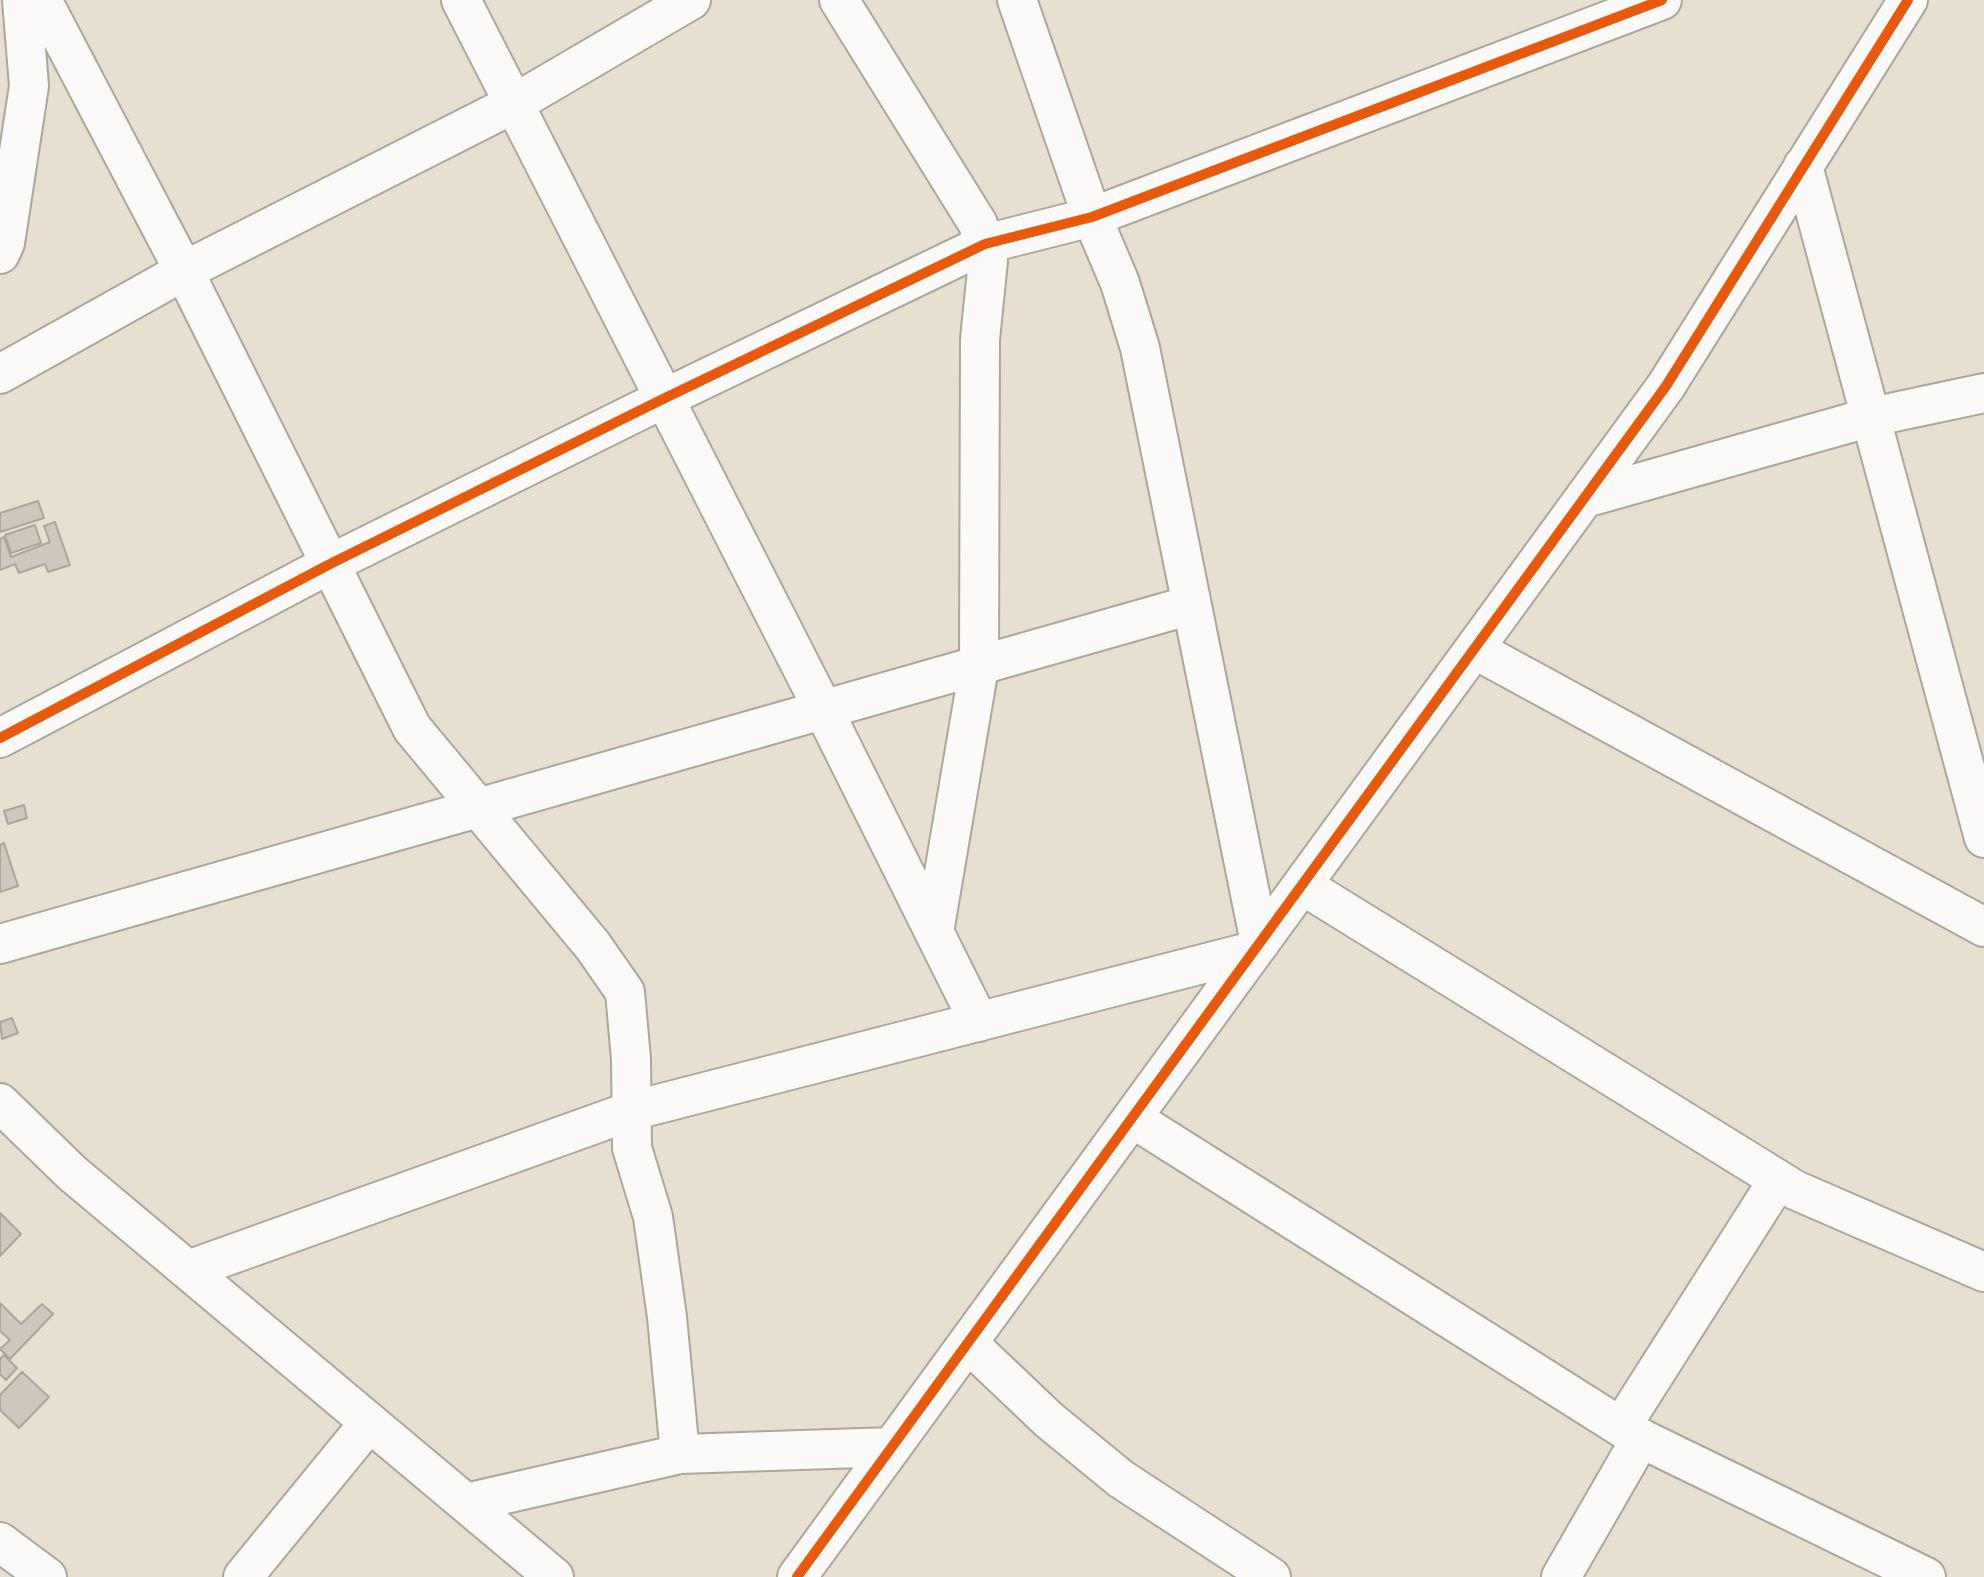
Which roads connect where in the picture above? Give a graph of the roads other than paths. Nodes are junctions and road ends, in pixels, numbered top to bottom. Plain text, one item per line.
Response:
1 (22, 0) edge
2 (42, 0) edge
3 (461, 0) edge
4 (691, 0) edge
5 (839, 0) edge
6 (1017, 0) edge
7 (1662, 0) edge
8 (1908, 0) edge
9 (1614, 9) edge
10 (515, 103) junction
11 (1803, 166) junction
12 (1093, 217) junction
13 (985, 244) junction
14 (0, 254) edge
15 (184, 271) junction
16 (0, 374) edge
17 (1984, 393) edge
18 (663, 399) junction
19 (1871, 417) junction
20 (1585, 498) junction
21 (330, 564) junction
22 (1191, 605) junction
23 (1474, 649) junction
24 (979, 667) junction
25 (824, 711) junction
26 (0, 738) edge
27 (1971, 744) edge
28 (480, 808) junction
29 (1984, 838) edge
30 (1302, 885) junction
31 (1984, 927) edge
32 (934, 932) junction
33 (0, 944) edge
34 (1256, 947) junction
35 (979, 1022) junction
36 (0, 1103) edge
37 (631, 1111) junction
38 (1132, 1118) junction
39 (1778, 1180) junction
40 (188, 1270) junction
41 (1984, 1272) edge
42 (968, 1343) junction
43 (369, 1423) junction
44 (1631, 1433) junction
45 (892, 1447) junction
46 (680, 1454) junction
47 (466, 1503) junction
48 (0, 1542) edge
49 (1922, 1576) edge
50 (47, 1577) edge
51 (243, 1577) edge
52 (554, 1577) edge
53 (797, 1577) edge
54 (1271, 1577) edge
55 (1561, 1577) edge

1 - 14 street
2 - 15 street
3 - 10 street
4 - 10 street
5 - 13 street
6 - 12 street
7 - 9 street
8 - 11 street
9 - 12 street
10 - 15 street
10 - 18 street
11 - 19 street
11 - 20 street
12 - 13 street
12 - 22 street
13 - 18 street
13 - 24 street
15 - 16 street
15 - 21 street
17 - 19 street
18 - 21 street
18 - 25 street
19 - 20 street
19 - 27 street
20 - 23 street
21 - 26 street
21 - 28 street
22 - 24 street
22 - 34 street
23 - 30 street
23 - 31 street
24 - 25 street
24 - 32 street
25 - 28 street
25 - 32 street
27 - 29 street
28 - 33 street
28 - 37 street
30 - 34 street
30 - 39 street
32 - 35 street
34 - 35 street
34 - 38 street
35 - 37 street
36 - 40 street
37 - 40 street
37 - 46 street
38 - 42 street
38 - 44 street
39 - 41 street
39 - 44 street
40 - 43 street
42 - 45 street
42 - 54 street
43 - 47 street
43 - 51 street
44 - 49 street
44 - 55 street
45 - 46 street
45 - 53 street
46 - 47 street
47 - 52 street
48 - 50 street

